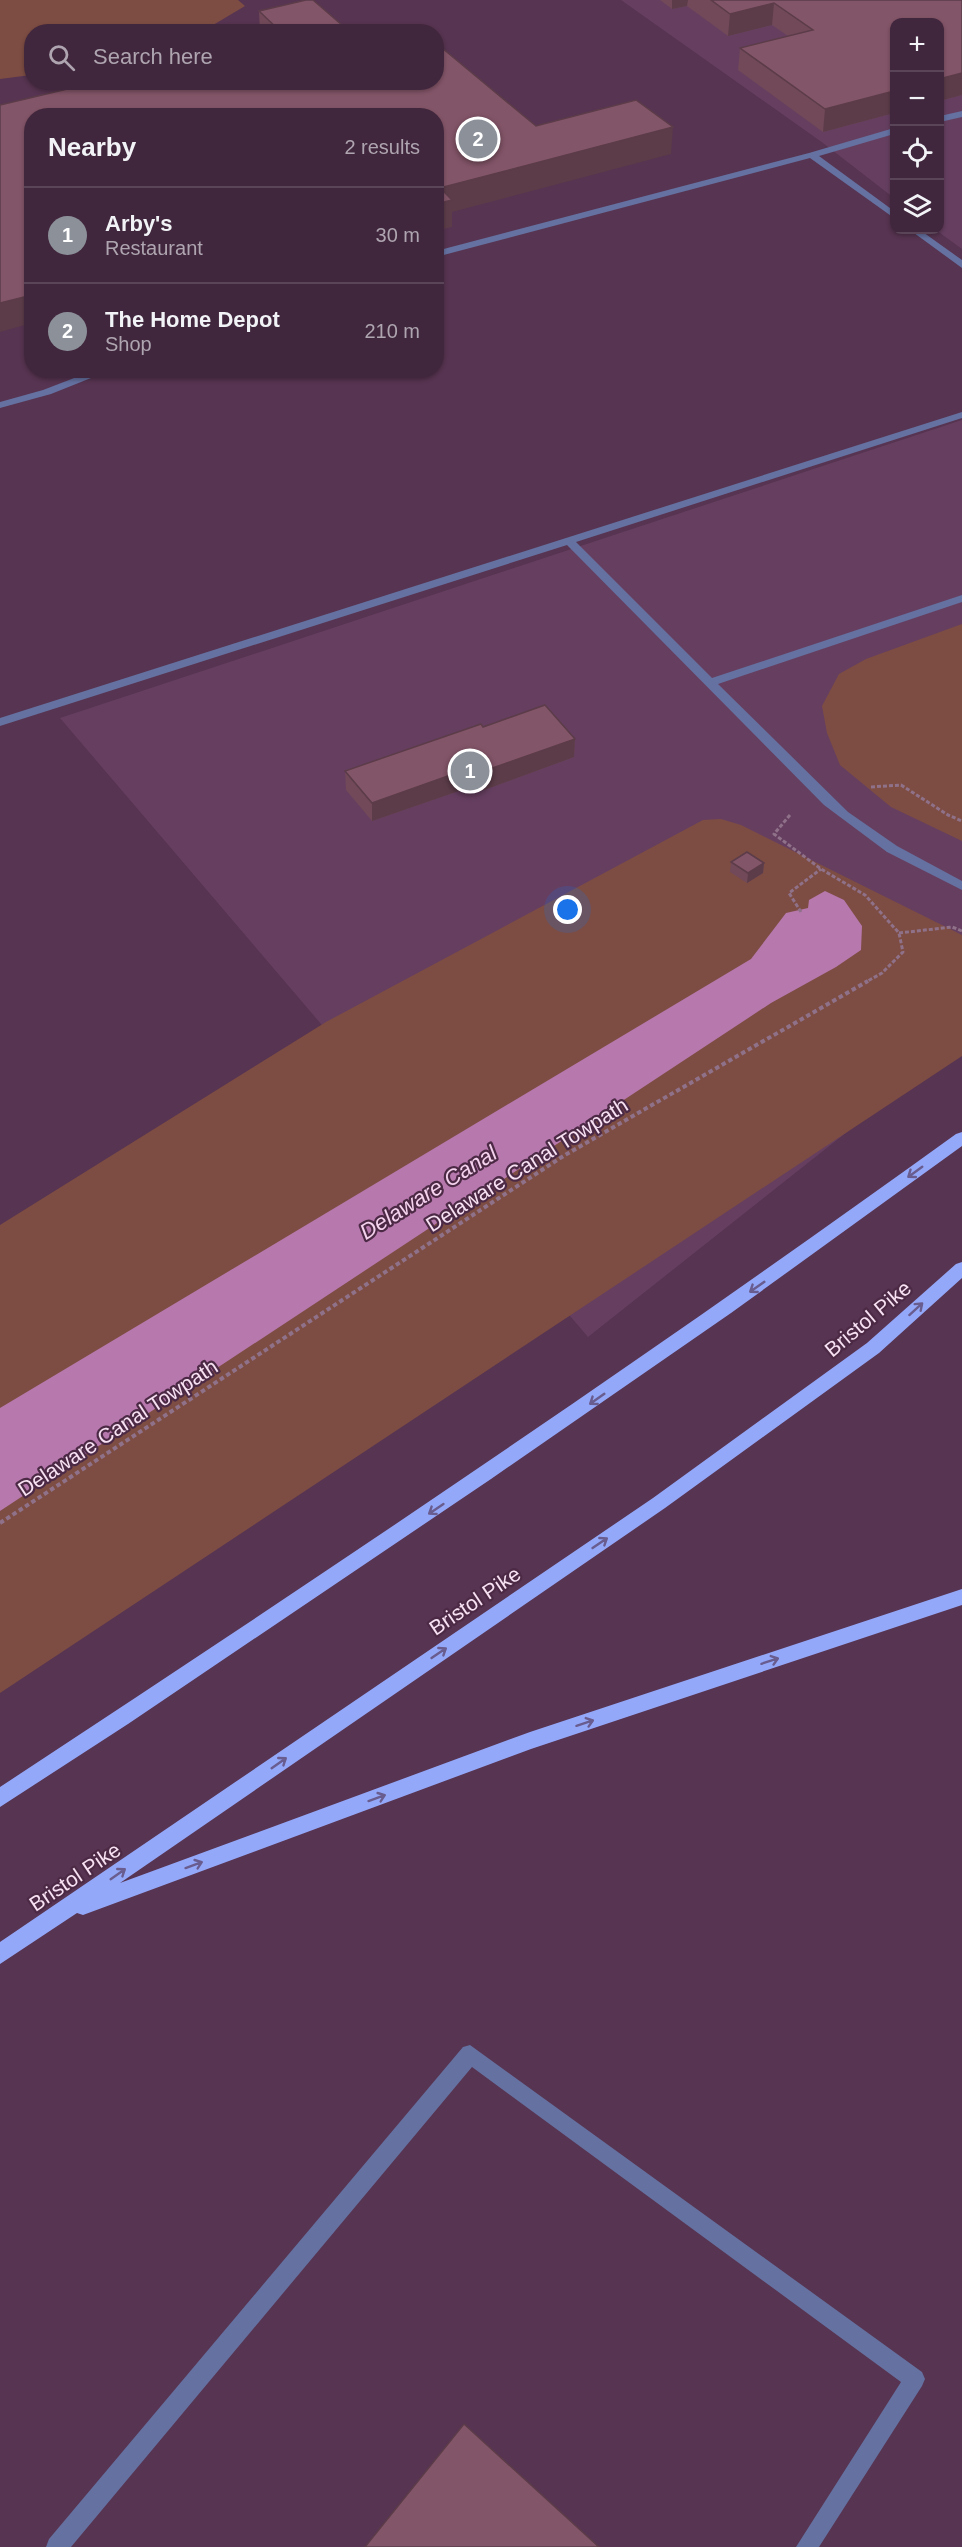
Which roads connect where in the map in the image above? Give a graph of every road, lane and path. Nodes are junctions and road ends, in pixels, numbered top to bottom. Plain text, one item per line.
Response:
1 (962, 114) edge
2 (944, 118) edge
3 (890, 132) edge
4 (812, 154) junction
5 (890, 212) edge
6 (919, 234) edge
7 (444, 252) edge
8 (962, 265) edge
9 (84, 378) edge
10 (0, 405) edge
11 (962, 415) edge
12 (569, 541) junction
13 (962, 598) edge
14 (709, 683) junction
15 (0, 722) edge
16 (873, 787) dead end
17 (789, 815) dead end
18 (962, 821) edge
19 (821, 869) junction
20 (962, 886) edge
21 (801, 912) dead end
22 (962, 931) edge
23 (899, 933) junction
24 (962, 1138) edge
25 (962, 1268) edge
26 (0, 1523) edge
27 (962, 1597) edge
28 (0, 1798) edge
29 (60, 1915) junction
30 (0, 1954) edge
31 (57, 2547) edge
32 (807, 2547) edge

1 - 2 lane
3 - 4 lane
4 - 5 lane
4 - 7 lane
6 - 8 lane
9 - 10 lane
11 - 12 lane
12 - 14 lane
12 - 15 lane
13 - 14 lane
14 - 20 lane
16 - 18 path
17 - 19 path
19 - 21 path
19 - 23 path
22 - 23 path
23 - 26 path, Delaware Canal Towpath
24 -> 28 highway
29 -> 25 highway, Bristol Pike
29 -> 27 highway
29 - 30 highway, Bristol Pike
31 - 32 lane

